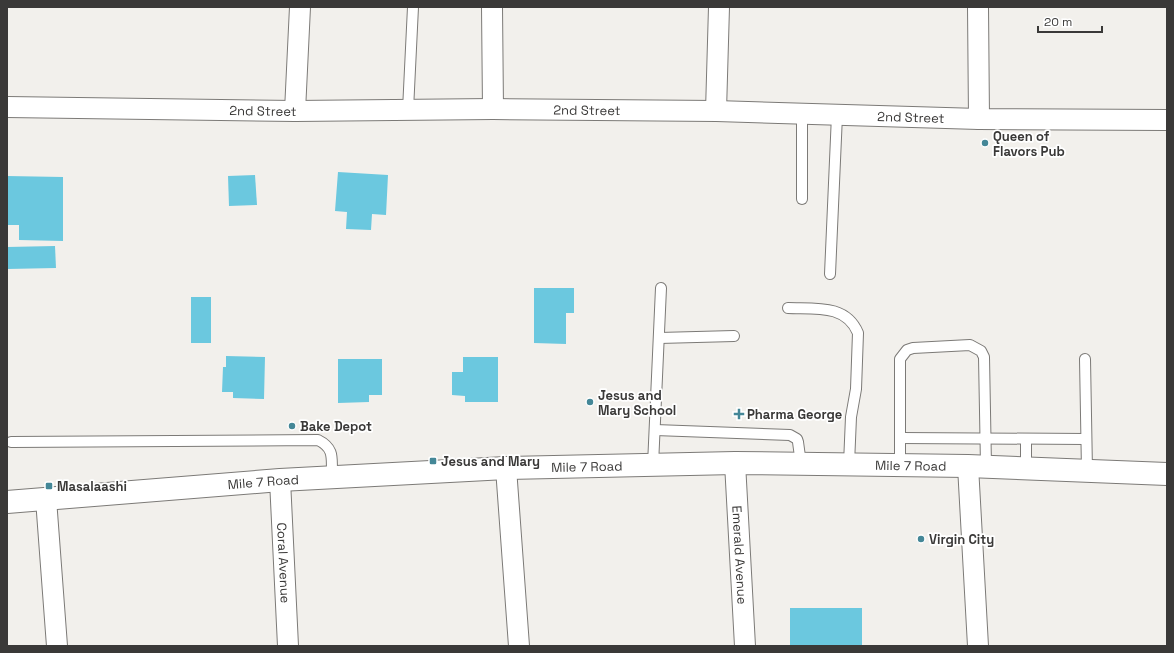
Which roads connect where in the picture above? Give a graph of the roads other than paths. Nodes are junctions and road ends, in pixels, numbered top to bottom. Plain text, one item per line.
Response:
1 (300, 7) edge
2 (412, 7) edge
3 (492, 7) edge
4 (719, 7) edge
5 (978, 7) edge
6 (7, 107) edge
7 (493, 109) junction
8 (408, 110) junction
9 (295, 111) junction
10 (716, 111) junction
11 (802, 114) junction
12 (837, 115) junction
13 (979, 119) junction
14 (1167, 120) edge
15 (802, 199) dead end
16 (830, 274) dead end
17 (661, 288) dead end
18 (788, 308) dead end
19 (734, 336) dead end
20 (659, 338) junction
21 (1085, 359) dead end
22 (655, 430) junction
23 (900, 438) junction
24 (986, 439) junction
25 (1026, 439) junction
26 (1086, 439) junction
27 (11, 442) dead end
28 (735, 463) junction
29 (653, 464) junction
30 (801, 464) junction
31 (849, 464) junction
32 (900, 465) junction
33 (977, 466) junction
34 (506, 468) junction
35 (1026, 468) junction
36 (1087, 471) junction
37 (1167, 474) edge
38 (332, 477) junction
39 (280, 480) junction
40 (46, 499) junction
41 (7, 502) edge
42 (57, 646) edge
43 (288, 646) edge
44 (519, 646) edge
45 (745, 646) edge
46 (978, 646) edge

1 - 9 street
2 - 8 lane
3 - 7 street
4 - 10 street
5 - 13 street
6 - 9 street, 2nd Street
7 - 8 street, 2nd Street
7 - 10 street, 2nd Street
8 - 9 street, 2nd Street
10 - 11 street, 2nd Street
11 - 12 street, 2nd Street
11 - 15 lane
12 - 13 street, 2nd Street
12 - 16 lane
13 - 14 street, 2nd Street
17 - 20 lane
18 - 31 lane
19 - 20 lane
20 - 22 lane
21 - 26 lane
22 - 29 lane
22 - 30 lane
23 - 24 lane
23 - 24 lane
23 - 32 lane
24 - 25 lane
24 - 33 lane
25 - 26 lane
25 - 35 lane
26 - 36 lane
27 - 38 lane
28 - 29 street, Mile 7 Road
28 - 30 street, Mile 7 Road
28 - 45 street, Emerald Avenue
29 - 34 street, Mile 7 Road
30 - 31 street, Mile 7 Road
31 - 32 street, Mile 7 Road
32 - 33 street, Mile 7 Road
33 - 35 street, Mile 7 Road
33 - 46 street
34 - 38 street, Mile 7 Road
34 - 44 street
35 - 36 street, Mile 7 Road
36 - 37 street, Mile 7 Road
38 - 39 street, Mile 7 Road
39 - 40 street, Mile 7 Road
39 - 43 street, Coral Avenue
40 - 41 street, Mile 7 Road
40 - 42 street

